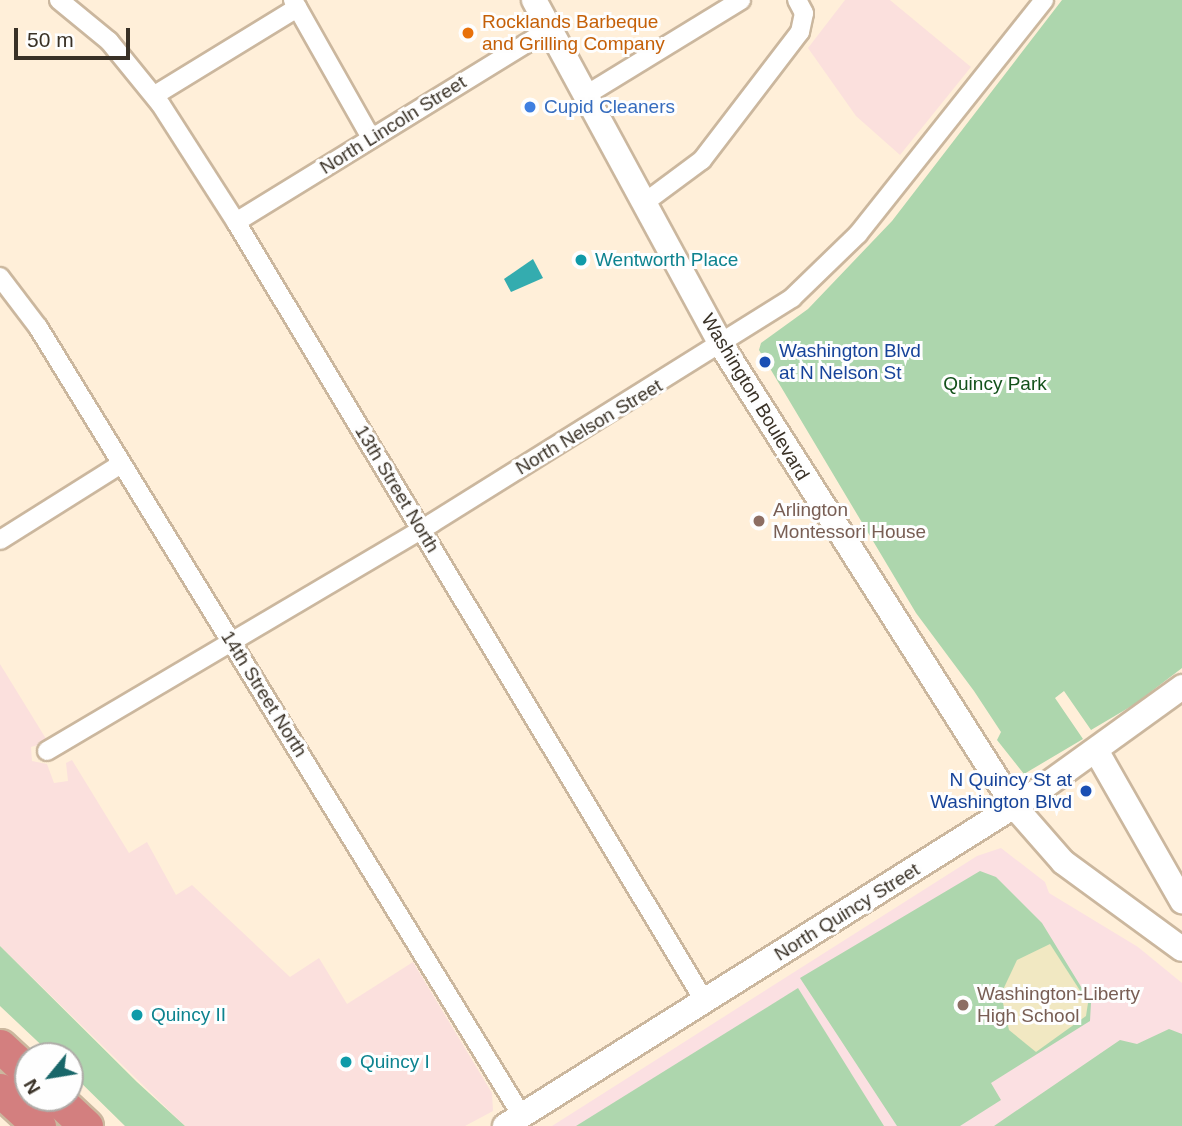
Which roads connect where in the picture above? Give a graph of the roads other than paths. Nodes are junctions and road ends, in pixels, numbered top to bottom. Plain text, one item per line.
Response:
1 (59, 0) edge
2 (534, 0) edge
3 (741, 0) edge
4 (797, 0) edge
5 (1044, 0) edge
6 (295, 4) edge
7 (550, 29) junction
8 (155, 95) junction
9 (586, 95) junction
10 (371, 138) junction
11 (644, 203) junction
12 (236, 222) junction
13 (0, 277) edge
14 (722, 346) junction
15 (121, 464) junction
16 (421, 529) junction
17 (0, 540) edge
18 (233, 643) junction
19 (1182, 687) edge
20 (47, 751) dead end
21 (1097, 752) junction
22 (1014, 806) junction
23 (1182, 901) edge
24 (1182, 949) edge
25 (705, 1002) junction
26 (0, 1046) edge
27 (14, 1059) edge
28 (0, 1090) edge
29 (71, 1112) edge
30 (511, 1123) edge
31 (39, 1126) edge
32 (86, 1126) edge

1 - 8 street, 13th Street North
2 - 7 main road, Washington Boulevard
3 - 9 street
4 - 11 street
5 - 14 street, North Nelson Street
6 - 8 street
6 - 10 street
7 - 9 main road, Washington Boulevard
7 - 10 street, North Lincoln Street
8 - 12 street, 13th Street North
9 - 11 main road, Washington Boulevard
10 - 12 street, North Lincoln Street
11 - 14 main road, Washington Boulevard
12 - 16 street, 13th Street North
13 - 15 street, 14th Street North
14 - 16 street, North Nelson Street
14 - 22 main road, Washington Boulevard
15 - 17 street
15 - 18 street, 14th Street North
16 - 18 street, North Nelson Street
16 - 25 street, 13th Street North
18 - 20 street, North Nelson Street
18 - 30 street, 14th Street North
19 - 21 main road, North Quincy Street
21 - 22 main road, North Quincy Street
21 - 23 main road
22 - 24 main road, Washington Boulevard
22 - 25 main road, North Quincy Street
25 - 30 main road, North Quincy Street
26 - 27 highway
28 - 31 highway
29 - 32 highway

